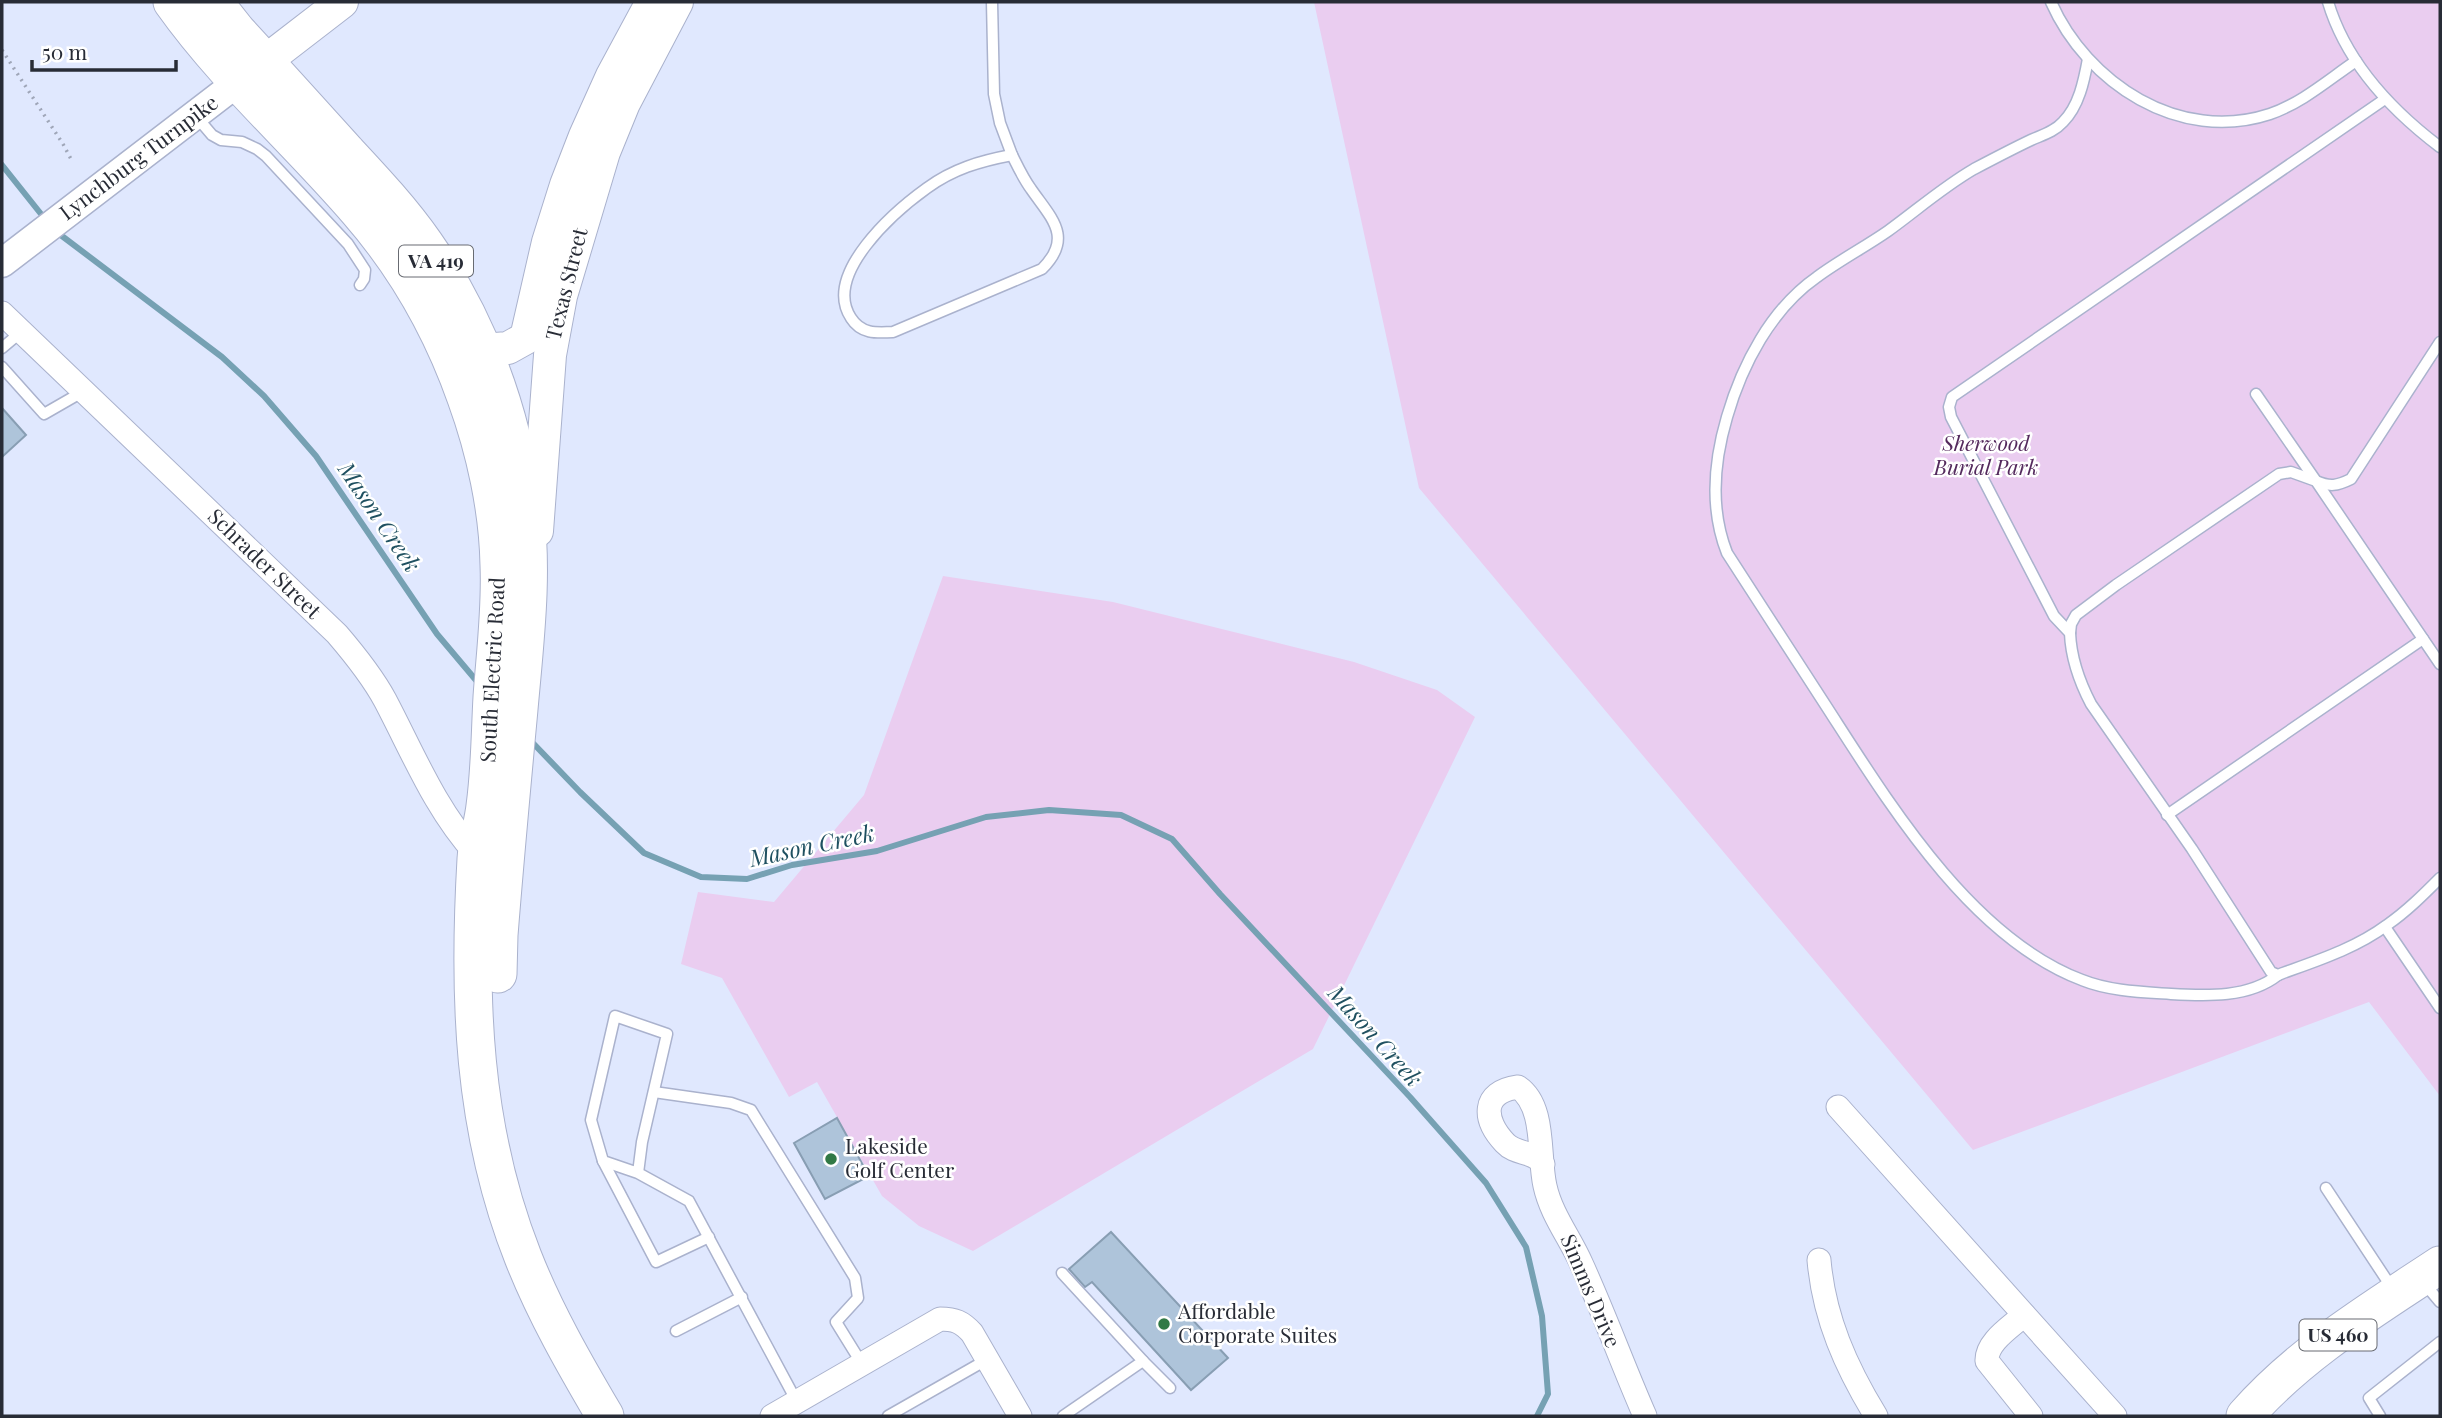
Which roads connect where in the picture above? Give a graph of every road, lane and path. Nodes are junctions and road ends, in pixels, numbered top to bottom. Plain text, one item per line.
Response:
1 (172, 2) edge
2 (214, 2) edge
3 (342, 2) edge
4 (652, 2) edge
5 (677, 2) edge
6 (992, 2) edge
7 (2051, 2) edge
8 (2328, 2) edge
9 (2, 50) edge
10 (2088, 59) junction
11 (2356, 61) junction
12 (251, 72) junction
13 (2385, 99) junction
14 (195, 115) junction
15 (2440, 147) edge
16 (1012, 155) junction
17 (71, 159) dead end
18 (2, 263) edge
19 (360, 285) dead end
20 (2, 313) edge
21 (21, 332) junction
22 (2440, 342) edge
23 (2, 348) edge
24 (483, 351) junction
25 (2, 367) edge
26 (84, 391) junction
27 (2256, 394) dead end
28 (2316, 481) junction
29 (528, 584) junction
30 (2070, 633) junction
31 (2423, 639) junction
32 (510, 647) junction
33 (2440, 664) edge
34 (2167, 815) junction
35 (497, 818) junction
36 (476, 854) junction
37 (2440, 878) edge
38 (2385, 927) junction
39 (2278, 975) junction
40 (2440, 1008) edge
41 (654, 1091) junction
42 (1838, 1107) dead end
43 (603, 1161) junction
44 (1543, 1164) dead end
45 (638, 1173) junction
46 (2326, 1188) dead end
47 (709, 1237) junction
48 (1819, 1260) dead end
49 (1062, 1273) dead end
50 (2424, 1285) edge
51 (742, 1297) junction
52 (2024, 1315) junction
53 (676, 1331) dead end
54 (2440, 1342) edge
55 (988, 1359) junction
56 (1143, 1362) junction
57 (862, 1364) junction
58 (1170, 1388) dead end
59 (797, 1402) junction
60 (605, 1416) edge
61 (633, 1416) edge
62 (772, 1416) edge
63 (888, 1416) edge
64 (1020, 1416) edge
65 (1063, 1416) edge
66 (1645, 1416) edge
67 (1876, 1416) edge
68 (2031, 1416) edge
69 (2115, 1416) edge
70 (2245, 1416) edge
71 (2380, 1416) edge

1 - 12 main road, South Electric Road / VA 419
2 - 12 main road, South Electric Road / VA 419
3 - 12 main road, Lynchburg Turnpike
4 - 24 main road, Texas Street
5 - 29 main road, Texas Street
6 - 16 lane
7 - 10 lane
8 - 11 lane
9 - 17 path
10 - 11 lane
10 - 39 lane
11 - 13 lane
12 - 14 street, Lynchburg Turnpike
12 - 24 main road, South Electric Road / VA 419
12 - 32 main road, South Electric Road
13 - 15 lane
13 - 30 lane
14 - 18 street, Lynchburg Turnpike
14 - 19 lane
16 - 16 lane
20 - 21 street, Schrader Street
21 - 23 lane
21 - 26 street, Schrader Street
22 - 28 lane
24 - 29 main road, South Electric Road / VA 419
25 - 26 lane
26 - 36 street, Schrader Street
27 - 28 lane
28 - 30 lane
28 - 31 lane
29 - 32 main road, South Electric Road
30 - 34 lane
31 - 33 lane
31 - 34 lane
32 - 35 main road, South Electric Road
34 - 39 lane
35 - 36 main road, South Electric Road
35 - 61 main road, South Electric Road
36 - 60 main road, South Electric Road
37 - 38 lane
38 - 39 lane
38 - 40 lane
41 - 43 lane
41 - 45 lane
41 - 57 lane
42 - 52 street
43 - 45 lane
43 - 47 lane
44 - 66 street, Simms Drive
45 - 47 lane
46 - 50 lane
47 - 51 lane
48 - 67 street
49 - 56 lane
50 - 70 main road, US 460
51 - 53 lane
51 - 59 lane
52 - 68 street
52 - 69 street
54 - 71 lane
55 - 57 street
55 - 63 lane
55 - 64 street
56 - 58 lane
56 - 65 lane
57 - 59 street
59 - 62 street

